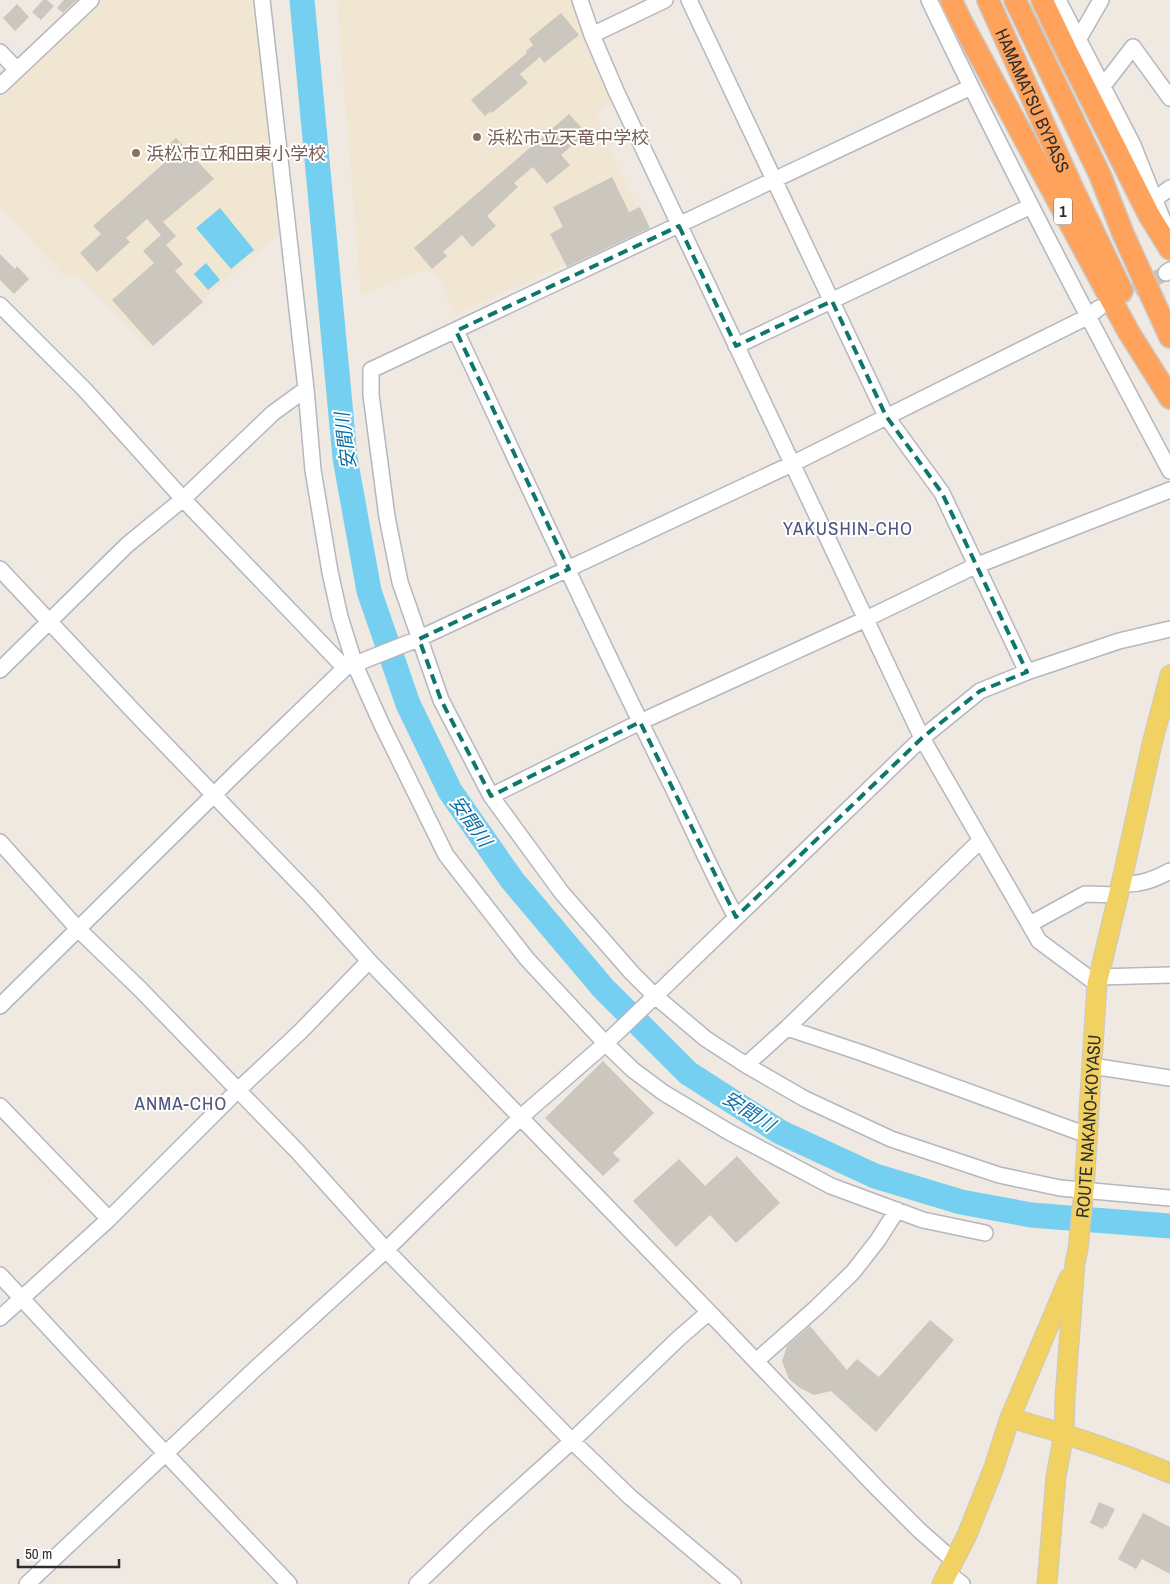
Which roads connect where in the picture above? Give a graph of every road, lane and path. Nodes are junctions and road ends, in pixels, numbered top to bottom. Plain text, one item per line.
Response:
1 (91, 0) edge
2 (262, 0) edge
3 (580, 0) edge
4 (665, 0) edge
5 (689, 0) edge
6 (929, 0) edge
7 (938, 0) edge
8 (951, 0) edge
9 (988, 0) edge
10 (1015, 0) edge
11 (1042, 0) edge
12 (1058, 0) edge
13 (1101, 0) edge
14 (592, 36) junction
15 (1078, 40) junction
16 (952, 47) junction
17 (0, 52) edge
18 (17, 70) junction
19 (0, 86) edge
20 (1102, 86) junction
21 (971, 87) junction
22 (1170, 98) edge
23 (1100, 175) junction
24 (775, 181) junction
25 (1170, 188) edge
26 (1156, 199) junction
27 (1032, 206) junction
28 (679, 226) junction
29 (1170, 239) edge
30 (1170, 248) edge
31 (832, 301) junction
32 (0, 305) edge
33 (1170, 310) edge
34 (1093, 313) junction
35 (456, 331) junction
36 (1170, 337) edge
37 (736, 346) junction
38 (306, 389) junction
39 (1170, 390) edge
40 (1170, 398) edge
41 (886, 416) junction
42 (792, 464) junction
43 (1170, 471) edge
44 (1170, 490) edge
45 (183, 499) junction
46 (975, 566) junction
47 (0, 569) edge
48 (569, 569) junction
49 (866, 619) junction
50 (48, 621) junction
51 (1170, 629) edge
52 (419, 639) junction
53 (352, 666) junction
54 (0, 670) edge
55 (1027, 672) junction
56 (1170, 675) edge
57 (640, 722) junction
58 (922, 738) junction
59 (214, 794) junction
60 (491, 796) junction
61 (981, 840) junction
62 (0, 842) edge
63 (1170, 871) edge
64 (1120, 889) junction
65 (736, 917) junction
66 (1030, 924) junction
67 (78, 929) junction
68 (369, 961) junction
69 (1170, 975) edge
70 (1098, 980) junction
71 (655, 996) junction
72 (0, 1006) edge
73 (787, 1028) junction
74 (605, 1043) junction
75 (746, 1065) junction
76 (1092, 1066) junction
77 (1170, 1078) edge
78 (238, 1090) junction
79 (0, 1106) edge
80 (522, 1116) junction
81 (1087, 1135) junction
82 (1083, 1193) junction
83 (1170, 1198) edge
84 (896, 1210) junction
85 (109, 1219) junction
86 (985, 1233) dead end
87 (386, 1250) junction
88 (1076, 1256) junction
89 (0, 1275) edge
90 (21, 1298) junction
91 (709, 1312) junction
92 (0, 1318) edge
93 (756, 1361) junction
94 (1010, 1418) junction
95 (1064, 1433) junction
96 (572, 1441) junction
97 (166, 1454) junction
98 (1170, 1473) edge
99 (951, 1576) edge
100 (27, 1584) edge
101 (289, 1584) edge
102 (417, 1584) edge
103 (734, 1584) edge
104 (1047, 1584) edge

1 - 18 street
2 - 38 street
3 - 14 street
4 - 14 street
5 - 24 street
6 - 16 street
7 - 16 street
8 - 40 highway, 1
9 - 39 highway, HAMAMATSU BYPASS / 1
10 - 23 highway, HAMAMATSU BYPASS
11 - 30 highway
12 - 15 street
13 - 15 street
14 - 28 street
15 - 20 street
16 - 21 street
17 - 18 street
18 - 19 street
20 - 22 street
20 - 26 street
21 - 24 street
21 - 27 street
23 - 33 highway
23 - 36 highway, HAMAMATSU BYPASS
24 - 28 street
24 - 31 street
25 - 26 street
26 - 29 street
27 - 31 street
27 - 34 street
28 - 35 street
28 - 37 street
31 - 37 street
31 - 41 street
32 - 45 street
34 - 41 street
34 - 43 street
35 - 48 street
35 - 52 street
37 - 42 street
38 - 45 street
38 - 53 street
41 - 42 street
41 - 46 street
42 - 48 street
42 - 49 street
44 - 46 street
45 - 50 street
45 - 53 street
46 - 49 street
46 - 55 street
47 - 50 street
48 - 52 street
48 - 57 street
49 - 57 street
49 - 58 street
50 - 54 street
50 - 59 street
51 - 55 street
52 - 53 street
52 - 60 street
53 - 59 street
53 - 74 street
55 - 58 street
56 - 64 main road, ROUTE NAKANO-KOYASU
57 - 60 street
57 - 65 street
58 - 61 street
58 - 65 street
59 - 67 street
59 - 68 street
60 - 71 street
61 - 66 street
61 - 73 street
62 - 67 street
63 - 64 street
64 - 66 street
64 - 70 main road, ROUTE NAKANO-KOYASU
65 - 71 street
66 - 70 street
67 - 72 street
67 - 78 street
68 - 78 street
68 - 80 street
69 - 70 street
70 - 76 main road, ROUTE NAKANO-KOYASU
71 - 74 street
71 - 75 street
73 - 75 street
73 - 81 street
74 - 80 street
74 - 84 street
75 - 82 street
76 - 77 street
76 - 81 main road, ROUTE NAKANO-KOYASU
78 - 85 street
78 - 87 street
79 - 85 street
80 - 87 street
80 - 91 street
81 - 82 main road, ROUTE NAKANO-KOYASU
82 - 83 street
82 - 88 main road, ROUTE NAKANO-KOYASU
84 - 86 street
84 - 93 street
85 - 90 street
87 - 96 street
87 - 97 street
88 - 94 main road
88 - 95 main road, ROUTE NAKANO-KOYASU
89 - 90 street
90 - 92 street
90 - 97 street
91 - 93 street
91 - 96 street
93 - 99 street
94 - 95 main road
94 - 99 main road
95 - 98 main road
95 - 104 main road, ROUTE NAKANO-KOYASU
96 - 102 street
96 - 103 street
97 - 100 street
97 - 101 street

